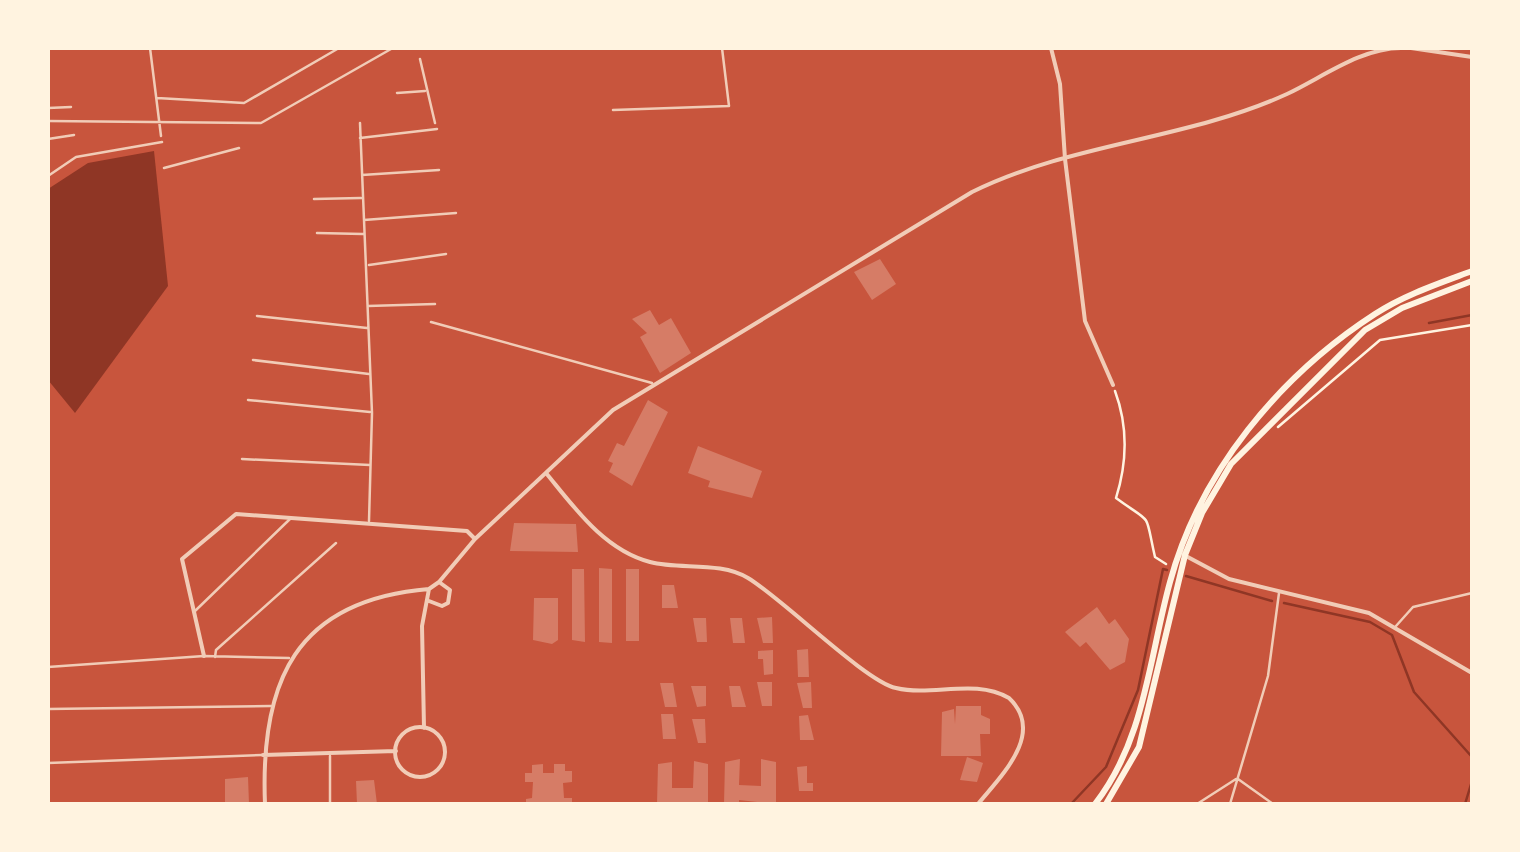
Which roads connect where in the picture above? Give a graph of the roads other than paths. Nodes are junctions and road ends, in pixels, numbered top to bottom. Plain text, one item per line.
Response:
1 (150, 48) edge
2 (339, 48) edge
3 (722, 48) edge
4 (1050, 48) edge
5 (1400, 48) edge
6 (1411, 48) edge
7 (391, 49) edge
8 (1472, 57) edge
9 (420, 59) dead end
10 (428, 91) junction
11 (396, 93) dead end
12 (157, 98) junction
13 (72, 106) dead end
14 (48, 108) edge
15 (613, 110) dead end
16 (48, 121) edge
17 (160, 122) junction
18 (435, 122) dead end
19 (360, 123) dead end
20 (437, 129) dead end
21 (74, 134) dead end
22 (360, 138) junction
23 (48, 139) edge
24 (239, 148) dead end
25 (1064, 159) junction
26 (164, 168) dead end
27 (439, 170) dead end
28 (362, 175) junction
29 (48, 176) edge
30 (363, 198) junction
31 (314, 199) dead end
32 (456, 213) dead end
33 (364, 220) junction
34 (316, 233) dead end
35 (364, 234) junction
36 (446, 254) dead end
37 (366, 265) junction
38 (1472, 271) edge
39 (1472, 281) edge
40 (435, 304) dead end
41 (368, 306) junction
42 (257, 316) dead end
43 (431, 322) dead end
44 (369, 328) junction
45 (252, 360) dead end
46 (371, 374) junction
47 (652, 384) junction
48 (1113, 385) road end
49 (248, 400) dead end
50 (372, 412) junction
51 (242, 459) dead end
52 (370, 465) junction
53 (546, 472) junction
54 (291, 518) junction
55 (369, 522) junction
56 (475, 538) junction
57 (336, 543) dead end
58 (1182, 554) junction
59 (439, 582) junction
60 (428, 589) junction
61 (1472, 592) edge
62 (1279, 593) junction
63 (430, 601) junction
64 (194, 612) junction
65 (1395, 627) junction
66 (204, 656) junction
67 (215, 657) junction
68 (289, 658) junction
69 (48, 667) edge
70 (1472, 673) edge
71 (271, 706) junction
72 (48, 709) edge
73 (424, 728) junction
74 (396, 751) junction
75 (330, 752) junction
76 (263, 755) junction
77 (48, 763) edge
78 (1237, 778) junction
79 (1106, 790) junction
80 (1112, 797) junction
81 (1472, 798) edge
82 (181, 804) edge
83 (196, 804) edge
84 (266, 804) edge
85 (330, 804) edge
86 (978, 804) edge
87 (1095, 804) edge
88 (1106, 804) edge
89 (1119, 804) edge
90 (1197, 804) edge
91 (1230, 804) edge
92 (1272, 804) edge
93 (1472, 804) edge

1 - 12 lane
2 - 12 lane
3 - 15 lane
4 - 25 street
5 - 25 street
6 - 8 street
7 - 17 lane
9 - 10 lane
10 - 11 lane
10 - 18 lane
12 - 17 lane
13 - 14 lane
16 - 17 lane
17 - 29 lane
19 - 22 lane
20 - 22 lane
21 - 23 lane
22 - 28 lane
24 - 26 lane
25 - 47 street
25 - 48 street
27 - 28 lane
28 - 30 lane
30 - 31 lane
30 - 33 lane
32 - 33 lane
33 - 35 lane
34 - 35 lane
35 - 37 lane
36 - 37 lane
37 - 41 lane
38 - 58 main road
39 - 58 main road
40 - 41 lane
41 - 44 lane
42 - 44 lane
43 - 47 lane
44 - 46 lane
45 - 46 lane
46 - 50 lane
47 - 53 street
49 - 50 lane
50 - 52 lane
51 - 52 lane
52 - 55 lane
53 - 56 street
53 - 86 street
54 - 55 street
54 - 64 lane
54 - 64 street
55 - 56 street
56 - 59 street
57 - 67 lane
58 - 62 street
58 - 79 main road
58 - 80 main road
59 - 60 street
59 - 63 street
60 - 63 street
60 - 68 street
61 - 65 lane
62 - 65 street
62 - 78 lane
63 - 73 street
64 - 66 street
65 - 70 street
66 - 67 lane
66 - 69 lane
67 - 68 lane
68 - 71 street
71 - 72 lane
71 - 76 street
73 - 74 street
73 - 74 street
74 - 75 street
75 - 76 street
75 - 85 lane
76 - 77 lane
76 - 84 street
78 - 90 lane
78 - 91 lane
78 - 92 lane
79 - 80 lane
79 - 87 main road
80 - 88 main road
80 - 89 lane
81 - 93 lane
82 - 83 lane

